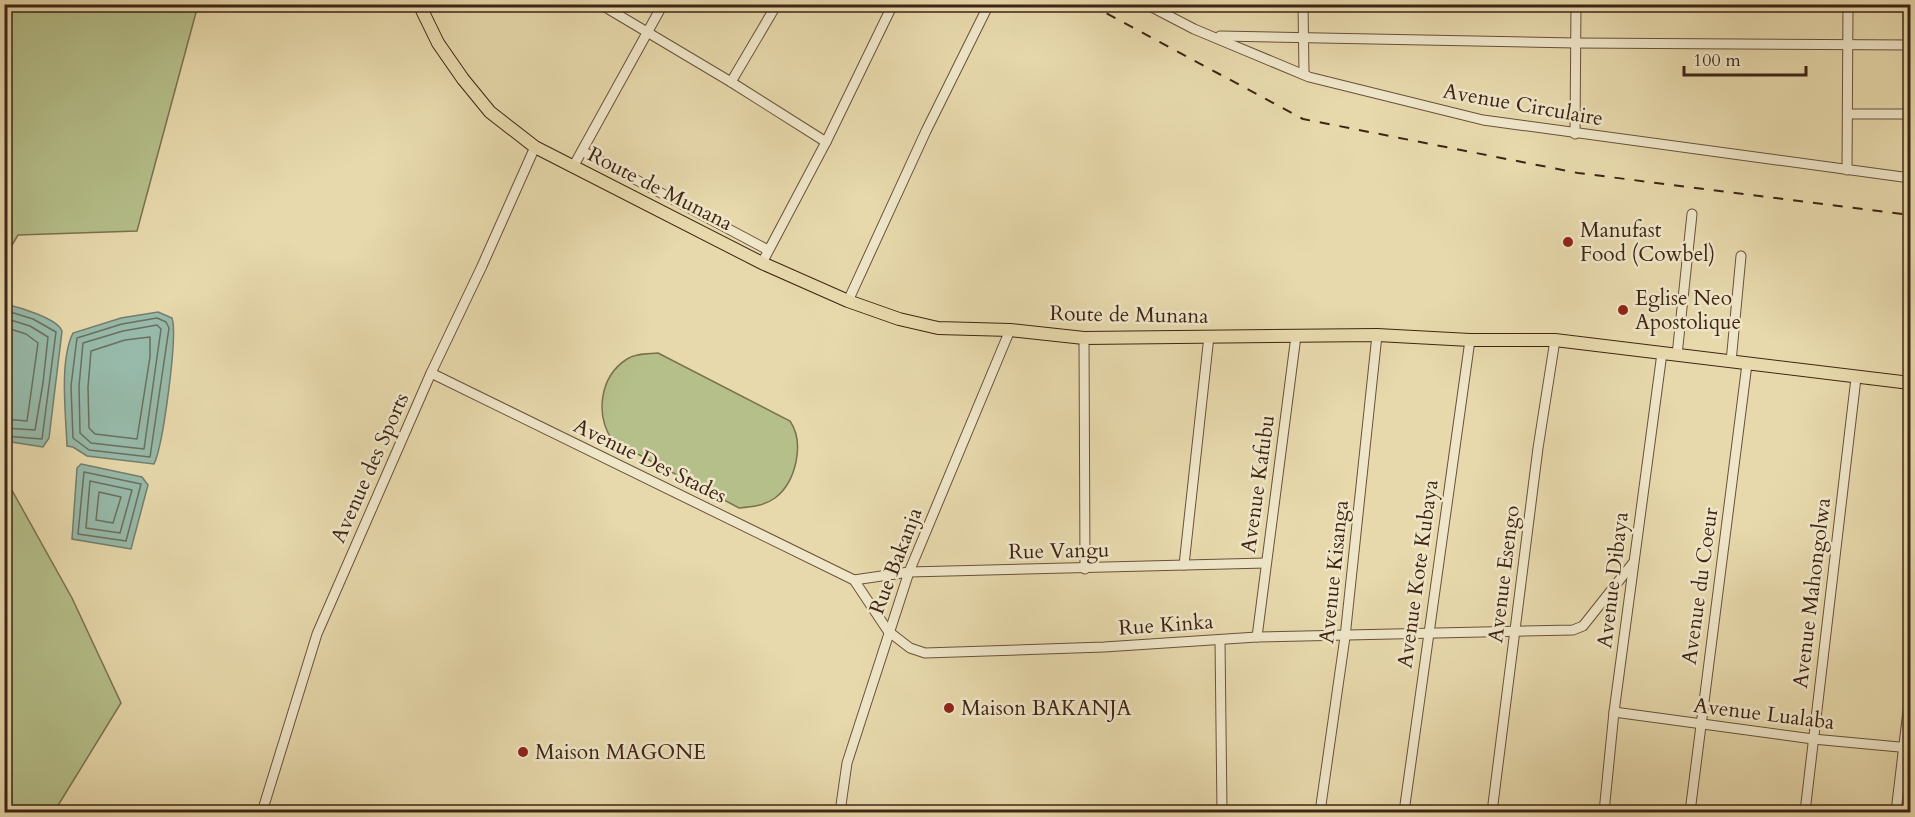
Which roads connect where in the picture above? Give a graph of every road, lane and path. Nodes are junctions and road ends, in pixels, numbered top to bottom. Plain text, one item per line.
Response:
1 (419, 4) edge
2 (600, 4) edge
3 (663, 4) edge
4 (777, 4) edge
5 (893, 4) edge
6 (989, 4) edge
7 (1146, 4) edge
8 (1303, 4) edge
9 (1576, 4) edge
10 (1848, 4) edge
11 (646, 34) junction
12 (1215, 36) junction
13 (1303, 38) junction
14 (1575, 43) junction
15 (1848, 44) junction
16 (1911, 45) edge
17 (1304, 73) junction
18 (731, 82) junction
19 (1848, 114) junction
20 (1911, 114) edge
21 (1575, 134) junction
22 (826, 142) junction
23 (535, 147) junction
24 (582, 151) junction
25 (573, 167) junction
26 (1847, 170) junction
27 (1911, 178) edge
28 (1692, 214) dead end
29 (768, 250) junction
30 (1741, 256) dead end
31 (762, 263) junction
32 (848, 301) junction
33 (1010, 330) junction
34 (1377, 335) junction
35 (1209, 336) junction
36 (1296, 336) junction
37 (1084, 338) junction
38 (1470, 340) junction
39 (1556, 340) junction
40 (1662, 353) junction
41 (1677, 355) junction
42 (1731, 362) junction
43 (1747, 364) junction
44 (431, 373) junction
45 (1856, 378) junction
46 (1911, 383) edge
47 (1266, 563) junction
48 (1633, 563) junction
49 (1184, 565) junction
50 (1085, 569) junction
51 (909, 572) junction
52 (854, 580) junction
53 (1514, 630) junction
54 (888, 631) junction
55 (1427, 635) junction
56 (1257, 637) junction
57 (1345, 637) junction
58 (1220, 639) junction
59 (1911, 694) edge
60 (1614, 712) junction
61 (1700, 724) junction
62 (1813, 739) junction
63 (1907, 748) edge
64 (262, 813) edge
65 (840, 813) edge
66 (1222, 813) edge
67 (1320, 813) edge
68 (1404, 813) edge
69 (1492, 813) edge
70 (1604, 813) edge
71 (1690, 813) edge
72 (1805, 813) edge
73 (1896, 813) edge

1 - 23 main road, Route de Munana
2 - 11 street
3 - 11 street
4 - 18 street
5 - 22 street
6 - 32 street
7 - 12 street, Avenue Circulaire
8 - 13 street
9 - 14 street
10 - 15 street
11 - 18 street
11 - 24 street
12 - 13 street
12 - 17 street, Avenue Circulaire
13 - 14 street
13 - 17 street
14 - 15 street
14 - 21 street
15 - 16 street
15 - 19 street
17 - 21 street, Avenue Circulaire
18 - 22 street
19 - 20 street
19 - 26 street
21 - 26 street, Avenue Circulaire
22 - 29 street
23 - 25 main road, Route de Munana
23 - 44 street, Avenue des Sports
24 - 25 street
24 - 29 street
25 - 31 main road, Route de Munana
26 - 27 street, Avenue Circulaire
28 - 41 street
29 - 31 street
30 - 42 street
31 - 32 main road, Route de Munana
32 - 33 main road, Route de Munana
33 - 37 main road, Route de Munana
33 - 51 street, Rue Bakanja
34 - 36 main road, Route de Munana
34 - 38 main road, Route de Munana
34 - 57 street, Avenue Kisanga
35 - 36 main road, Route de Munana
35 - 37 main road, Route de Munana
35 - 49 street
36 - 47 street, Avenue Kafubu
37 - 50 street
38 - 39 main road, Route de Munana
38 - 55 street, Avenue Kote Kubaya
39 - 40 main road, Route de Munana
39 - 53 street, Avenue Esengo
40 - 41 main road, Route de Munana
40 - 48 street, Avenue Dibaya
41 - 42 main road, Route de Munana
42 - 43 main road, Route de Munana
43 - 45 main road, Route de Munana
43 - 61 street, Avenue du Coeur
44 - 52 street, Avenue Des Stades
44 - 64 street, Avenue des Sports
45 - 46 main road, Route de Munana
45 - 62 street, Avenue Mahongolwa
47 - 49 street, Rue Vangu
47 - 56 street, Avenue Kafubu
48 - 53 street, Rue Kinka
48 - 60 street, Avenue Dibaya
49 - 50 street, Rue Vangu
50 - 51 street, Rue Vangu
51 - 52 street, Rue Vangu
51 - 54 street, Rue Bakanja
52 - 54 street, Rue Kinka
53 - 55 street, Rue Kinka
53 - 69 street, Avenue Esengo
54 - 58 street, Rue Kinka
54 - 65 street, Rue Bakanja
55 - 57 street, Rue Kinka
55 - 68 street, Avenue Kote Kubaya
56 - 57 street, Rue Kinka
56 - 58 street, Rue Kinka
57 - 67 street, Avenue Kisanga
58 - 66 street
59 - 63 street
60 - 61 street, Avenue Lualaba
60 - 70 street, Avenue Dibaya
61 - 62 street, Avenue Lualaba
61 - 71 street, Avenue du Coeur
62 - 63 street, Avenue Lualaba
62 - 72 street, Avenue Mahongolwa
63 - 73 street

